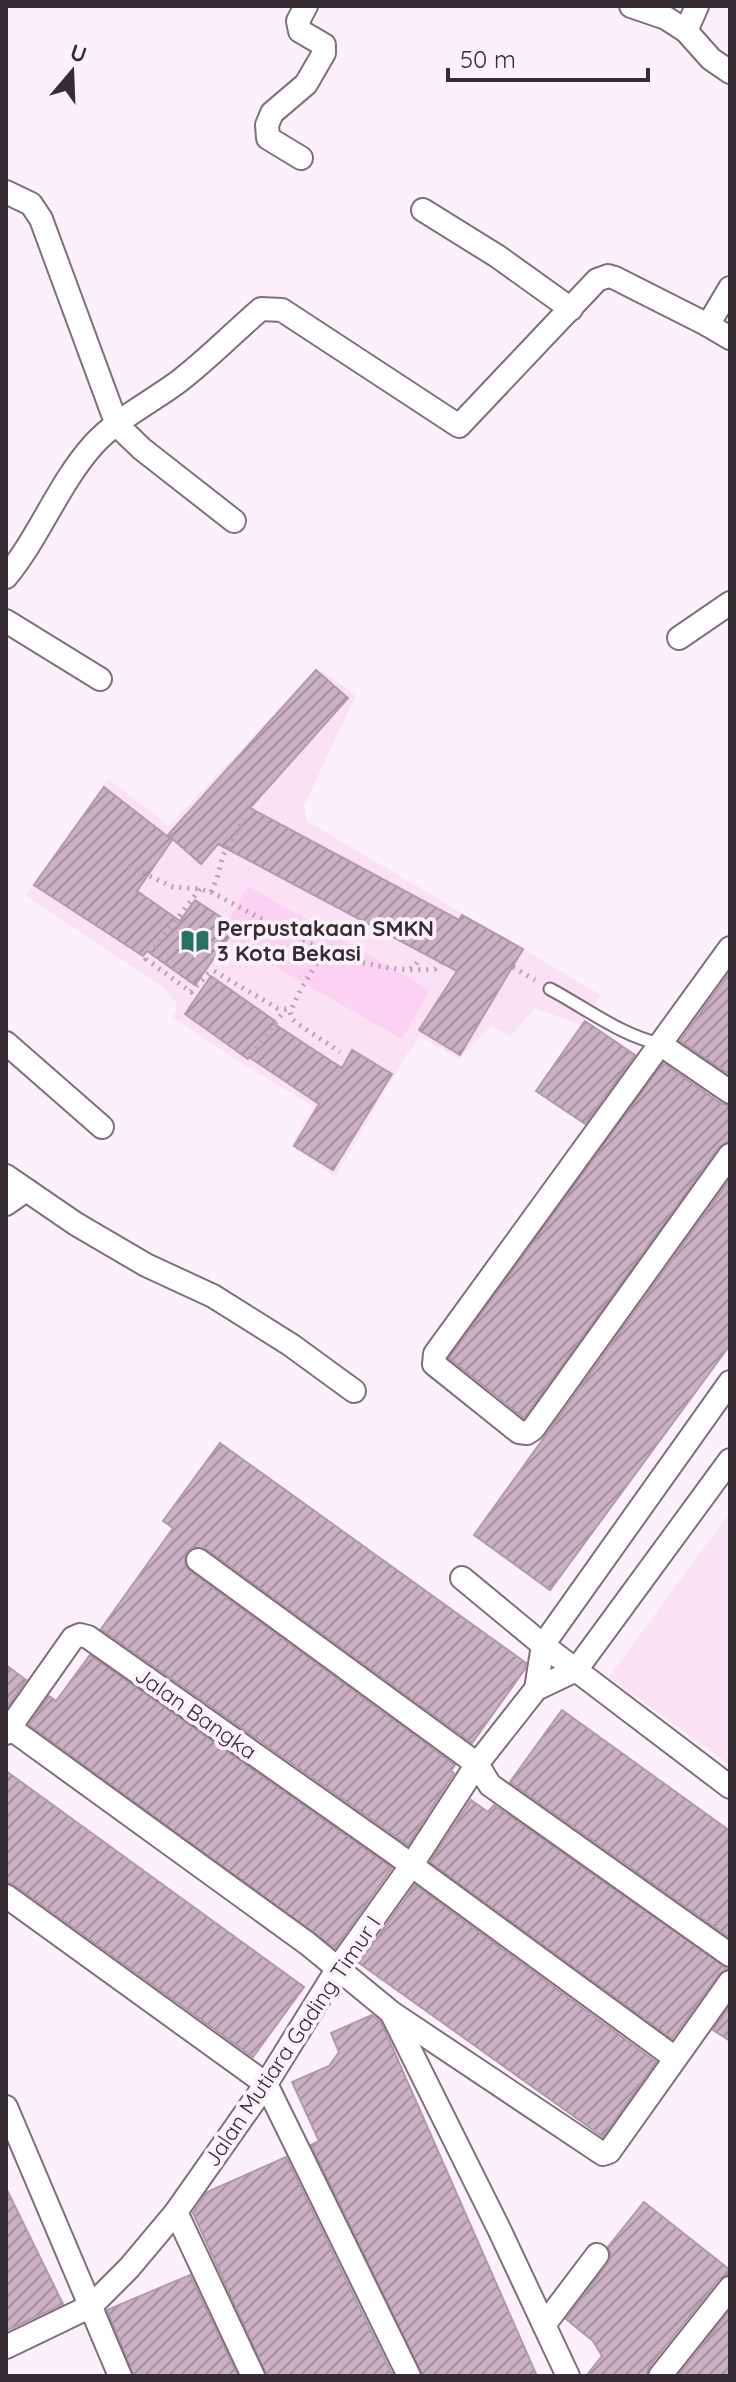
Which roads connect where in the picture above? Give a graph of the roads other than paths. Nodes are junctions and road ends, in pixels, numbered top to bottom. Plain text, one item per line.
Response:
1 (306, 6) edge
2 (631, 6) edge
3 (697, 6) edge
4 (686, 31) junction
5 (730, 72) edge
6 (301, 158) dead end
7 (6, 192) edge
8 (423, 210) dead end
9 (730, 288) edge
10 (571, 309) junction
11 (708, 325) junction
12 (730, 338) edge
13 (117, 425) junction
14 (234, 521) dead end
15 (6, 577) edge
16 (730, 603) edge
17 (6, 621) edge
18 (679, 638) dead end
19 (100, 679) dead end
20 (730, 948) edge
21 (550, 989) road end
22 (6, 1043) edge
23 (660, 1044) junction
24 (730, 1092) edge
25 (102, 1127) dead end
26 (730, 1155) edge
27 (6, 1176) edge
28 (26, 1190) junction
29 (6, 1204) edge
30 (730, 1382) edge
31 (354, 1391) dead end
32 (730, 1460) edge
33 (198, 1560) dead end
34 (462, 1578) dead end
35 (543, 1645) junction
36 (576, 1670) junction
37 (536, 1689) junction
38 (8, 1731) edge
39 (477, 1764) junction
40 (730, 1787) edge
41 (411, 1866) junction
42 (6, 1896) edge
43 (730, 1955) edge
44 (338, 1968) junction
45 (730, 1982) edge
46 (392, 2013) junction
47 (675, 2058) junction
48 (266, 2084) junction
49 (6, 2107) edge
50 (176, 2212) junction
51 (597, 2255) dead end
52 (730, 2288) edge
53 (91, 2306) junction
54 (544, 2325) junction
55 (6, 2347) edge
56 (120, 2376) edge
57 (253, 2376) edge
58 (409, 2376) edge
59 (568, 2376) edge
60 (660, 2376) edge

1 - 6 street
2 - 4 street
3 - 4 street
4 - 5 street
7 - 13 street
8 - 10 street
9 - 11 street
10 - 11 street
10 - 13 street
11 - 12 street
13 - 14 street
13 - 15 street
16 - 18 street
17 - 19 street
20 - 23 street
21 - 23 lane
22 - 25 street
23 - 24 street
23 - 26 street
27 - 28 street
28 - 29 street
28 - 31 street
30 - 35 street
32 - 36 street
33 - 39 street
34 - 35 street
35 - 36 street
35 - 37 street, Jalan Mutiara Gading Timur I
36 - 37 street, Jalan Mutiara Gading Timur I
36 - 40 street
37 - 39 street, Jalan Mutiara Gading Timur I
38 - 41 street, Jalan Bangka
38 - 44 street
39 - 41 street, Jalan Mutiara Gading Timur I
39 - 43 street
41 - 44 street, Jalan Mutiara Gading Timur I
41 - 47 street
42 - 48 street
44 - 46 street
44 - 48 street, Jalan Mutiara Gading Timur I
45 - 47 street
46 - 47 street
46 - 54 street
48 - 50 street, Jalan Mutiara Gading Timur I
48 - 58 street
49 - 53 street
50 - 53 street, Jalan Mutiara Gading Timur I
50 - 57 street
51 - 54 street
52 - 60 street
53 - 55 street, Jalan Mutiara Gading Timur I
53 - 56 street
54 - 59 street

